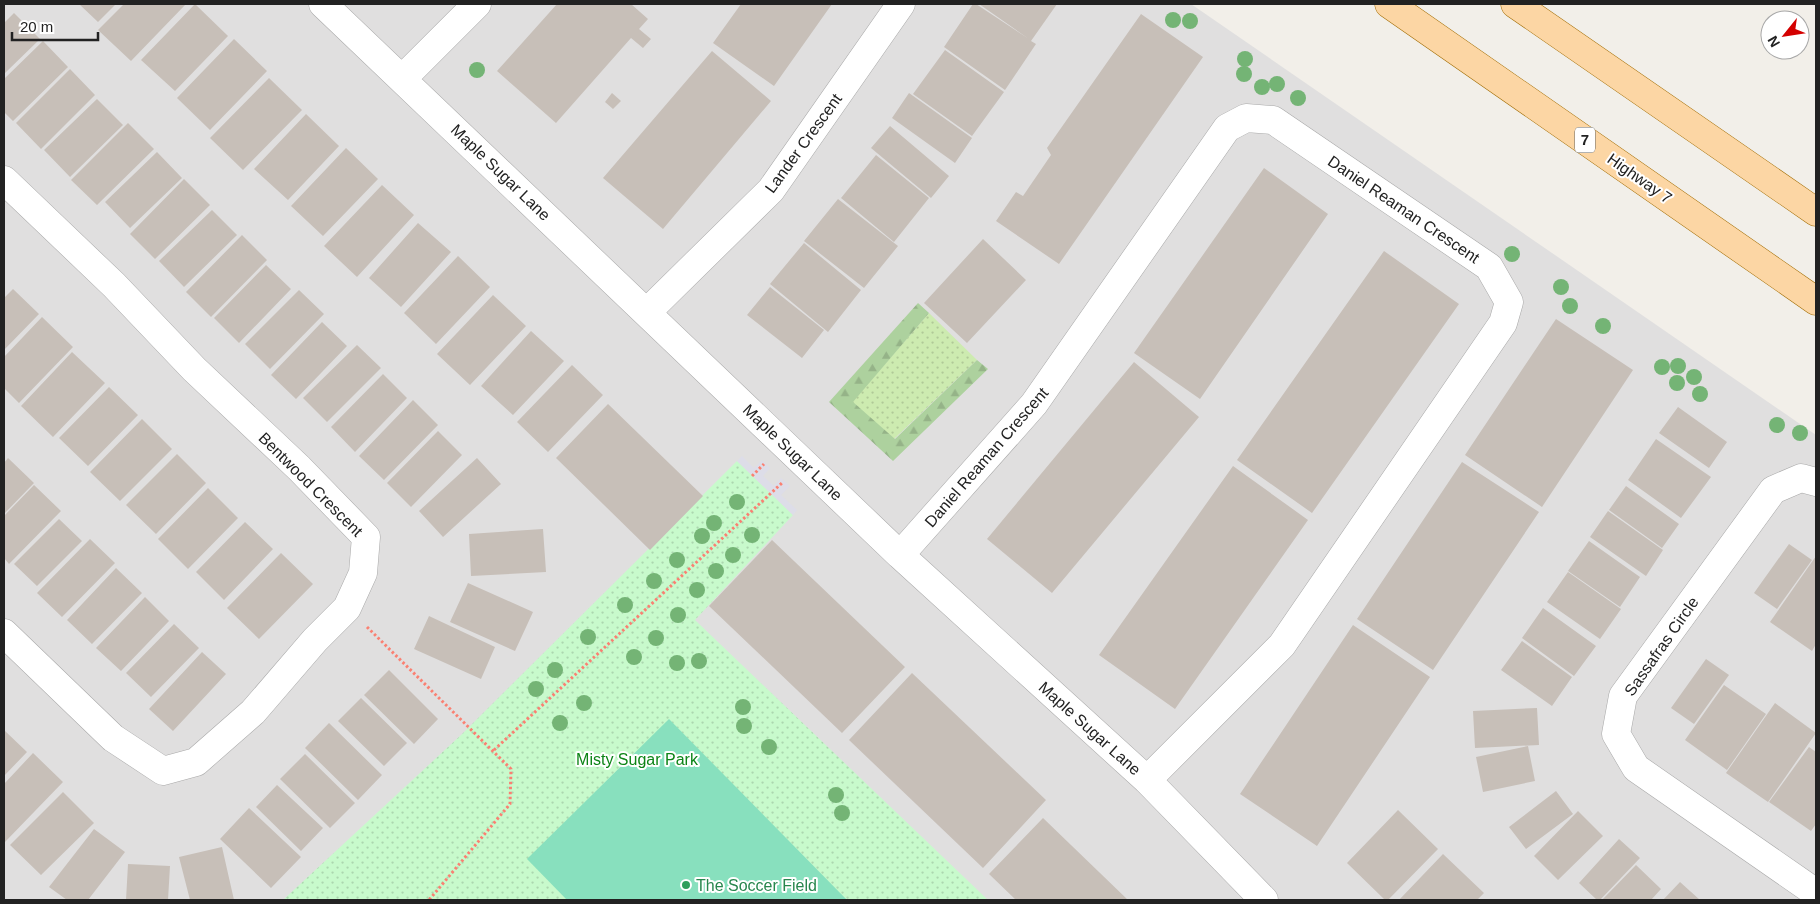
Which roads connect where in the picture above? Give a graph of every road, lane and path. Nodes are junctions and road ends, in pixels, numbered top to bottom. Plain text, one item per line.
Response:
1 (323, 4) edge
2 (477, 4) edge
3 (901, 4) edge
4 (1389, 4) edge
5 (1515, 4) edge
6 (403, 78) junction
7 (4, 180) edge
8 (1816, 212) edge
9 (1816, 301) edge
10 (647, 312) junction
11 (765, 463) dead end
12 (752, 476) dead end
13 (784, 481) dead end
14 (1816, 482) edge
15 (900, 555) junction
16 (347, 608) junction
17 (4, 633) edge
18 (494, 750) junction
19 (1147, 780) junction
20 (1816, 893) edge
21 (429, 900) edge
22 (1264, 900) edge

1 - 6 street, Maple Sugar Lane
2 - 6 street
3 - 10 street, Lander Crescent
4 - 9 main road, Highway 7 / 7
5 - 8 main road
6 - 10 street, Maple Sugar Lane
7 - 16 street, Bentwood Crescent
10 - 15 street, Maple Sugar Lane
11 - 12 path
13 - 18 path
14 - 20 street, Sassafras Circle
15 - 19 street, Maple Sugar Lane
15 - 19 street, Daniel Reaman Crescent
16 - 17 street, Bentwood Crescent
16 - 18 path
18 - 21 path
19 - 22 street, Maple Sugar Lane

